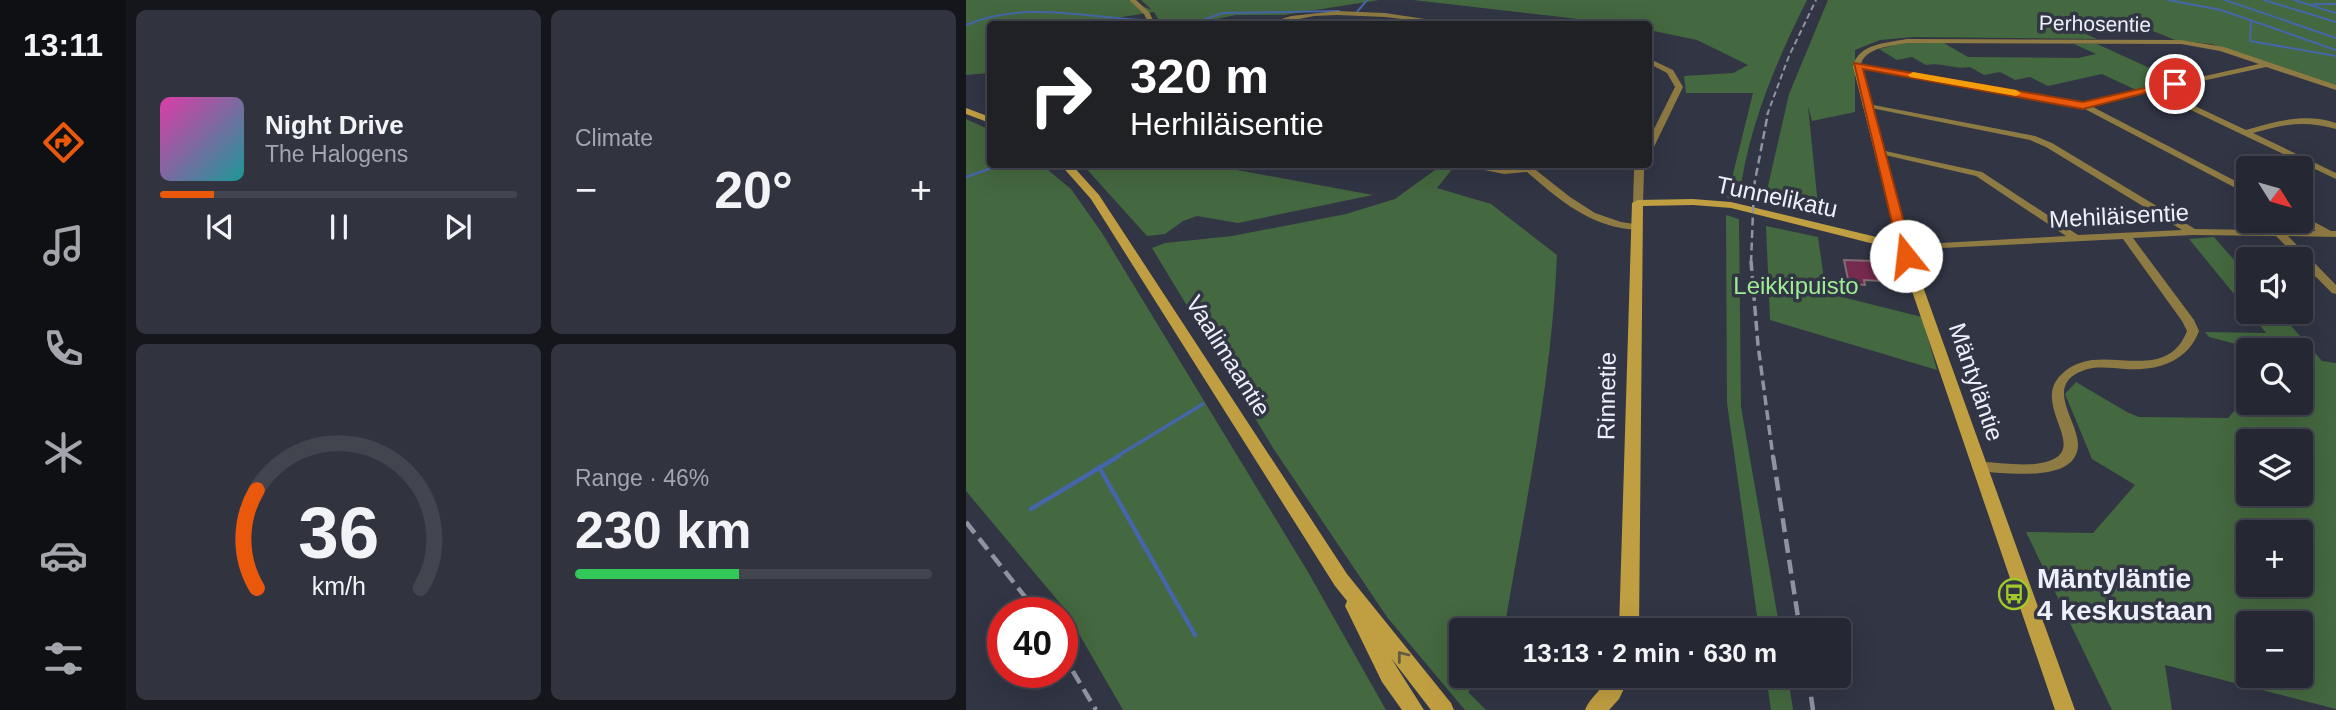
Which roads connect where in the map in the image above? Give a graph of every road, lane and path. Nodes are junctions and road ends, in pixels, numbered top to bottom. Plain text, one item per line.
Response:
1 (1132, 0) edge
2 (1151, 21) edge
3 (1281, 21) edge
4 (1426, 21) edge
5 (1652, 62) edge
6 (1857, 65) junction
7 (2265, 65) junction
8 (2336, 88) edge
9 (2152, 89) junction
10 (1866, 104) junction
11 (2083, 106) junction
12 (966, 111) edge
13 (987, 119) edge
14 (2336, 126) edge
15 (2244, 133) junction
16 (1652, 143) edge
17 (1879, 151) junction
18 (1069, 168) edge
19 (1485, 168) edge
20 (1523, 168) edge
21 (1530, 168) edge
22 (1640, 168) edge
23 (2336, 176) edge
24 (2236, 184) edge
25 (1638, 203) junction
26 (2314, 225) edge
27 (1637, 227) junction
28 (2193, 232) junction
29 (2236, 232) edge
30 (2279, 233) joint
31 (2333, 234) edge
32 (2126, 236) junction
33 (2077, 239) junction
34 (1905, 248) junction
35 (2336, 291) edge
36 (1979, 467) junction
37 (1341, 580) junction
38 (1629, 618) edge
39 (1614, 688) edge
40 (1414, 710) edge
41 (1444, 710) edge
42 (1595, 710) edge
43 (2065, 710) edge

1 - 2 street
3 - 4 street
5 - 16 street
6 - 7 street, Perhosentie
6 - 10 street, Mäntyläntie
6 - 11 street
7 - 8 street, Perhosentie
7 - 9 street
9 - 11 street
9 - 15 street
10 - 17 street, Mäntyläntie
10 - 28 street
11 - 24 street
12 - 13 street
14 - 15 street
15 - 23 street
17 - 33 street
17 - 34 street, Mäntyläntie
18 - 37 street, Vaalimaantie
19 - 20 street
21 - 27 street
22 - 25 street, Rinnetie
25 - 27 street, Rinnetie
25 - 34 street, Tunnelikatu
26 - 31 street
27 - 38 street, Rinnetie
28 - 29 street, Mehiläisentie
28 - 32 street, Mehiläisentie
30 - 31 street, Mehiläisentie
30 - 35 street
32 - 33 street, Mehiläisentie
32 - 36 street
33 - 34 street, Mehiläisentie
34 - 36 street, Mäntyläntie
36 - 43 street, Mäntyläntie
37 - 40 street, Vaalimaantie
41 -> 37 street, Vaalimaantie
39 - 42 street

